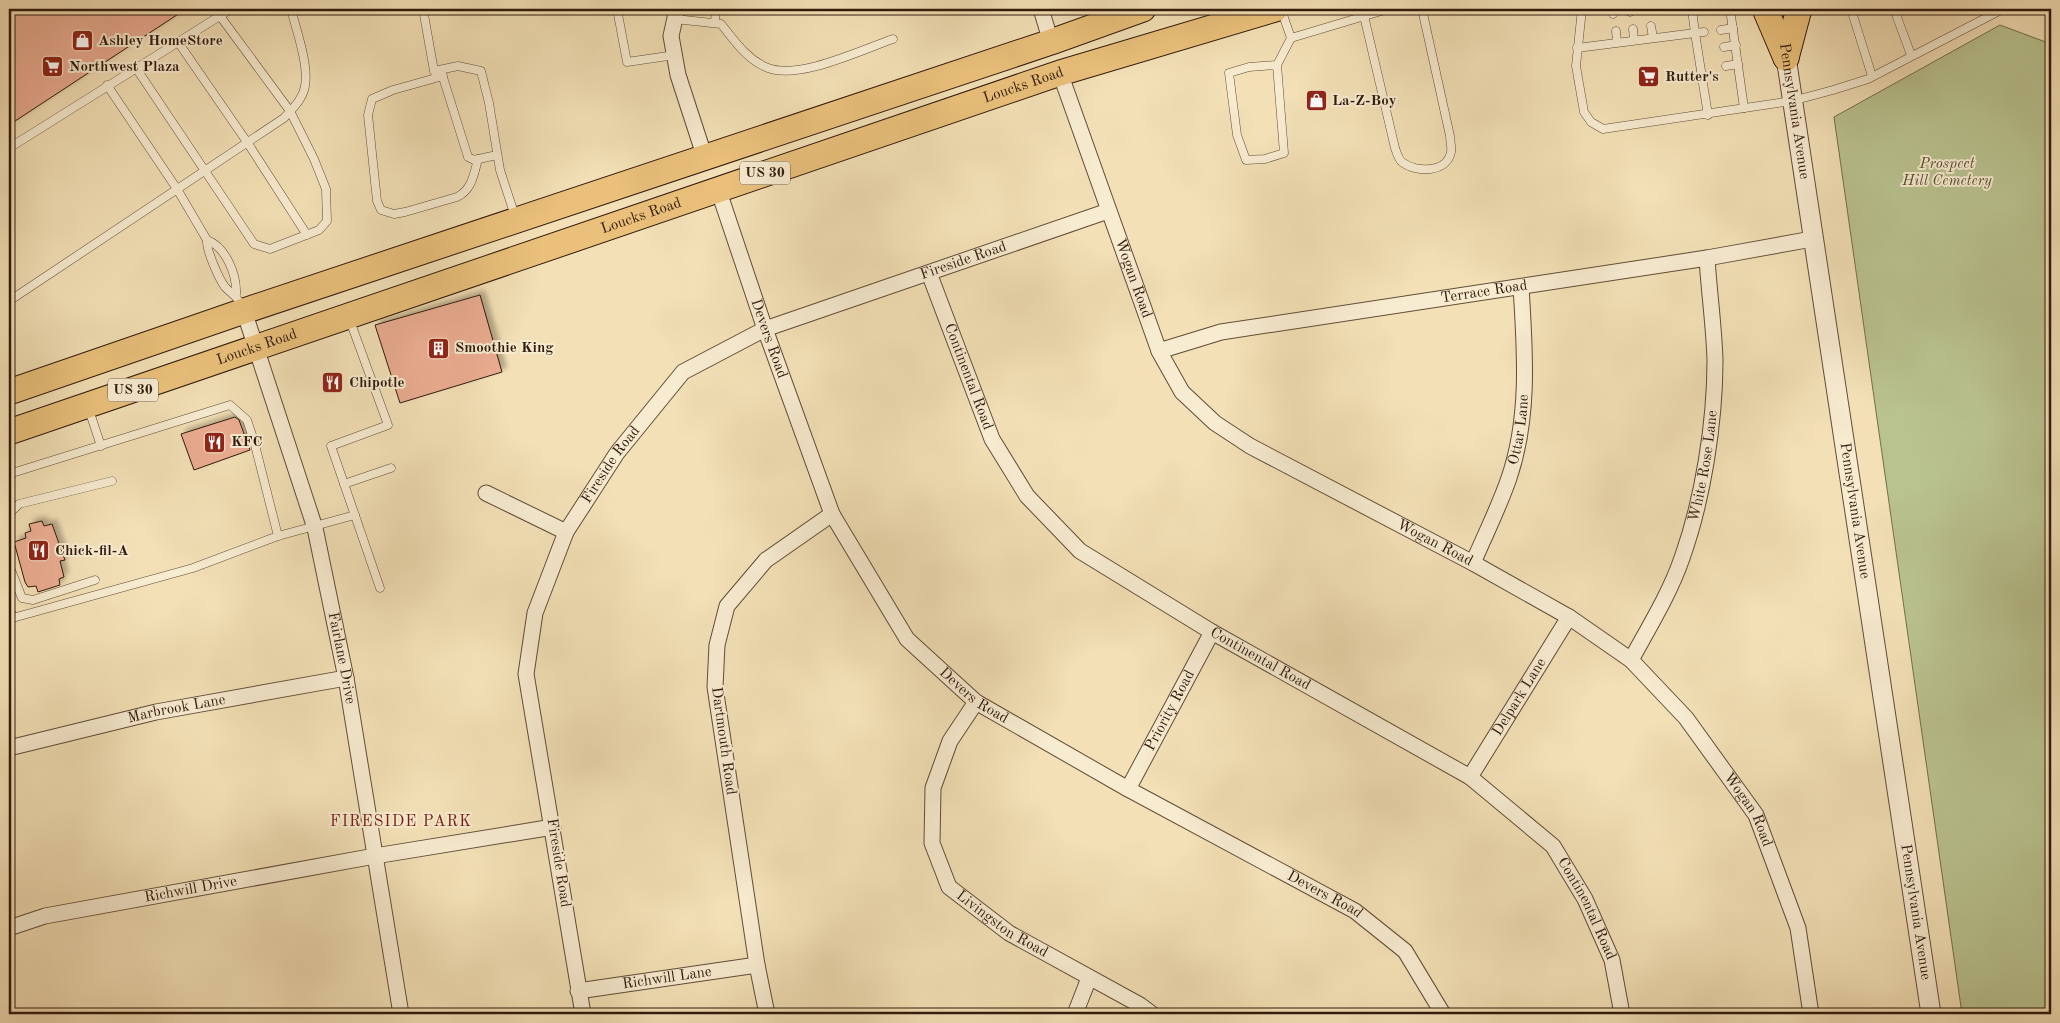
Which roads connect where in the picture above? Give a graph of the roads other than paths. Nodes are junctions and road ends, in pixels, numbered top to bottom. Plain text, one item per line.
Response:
1 (231, 9) edge
2 (291, 9) edge
3 (423, 9) edge
4 (617, 9) edge
5 (716, 9) edge
6 (1041, 9) edge
7 (1142, 9) edge
8 (1275, 9) edge
9 (1281, 9) edge
10 (1388, 9) edge
11 (1422, 9) edge
12 (1582, 9) edge
13 (1692, 9) edge
14 (1730, 9) edge
15 (1765, 9) edge
16 (1778, 9) edge
17 (1799, 9) edge
18 (1851, 9) edge
19 (1894, 9) edge
20 (2004, 9) edge
21 (676, 14) edge
22 (220, 16) junction
23 (1364, 16) junction
24 (715, 22) junction
25 (1651, 26) dead end
26 (1734, 28) junction
27 (1633, 29) dead end
28 (1721, 30) dead end
29 (1616, 31) dead end
30 (1704, 32) dead end
31 (1695, 33) junction
32 (1291, 38) junction
33 (1653, 38) junction
34 (893, 40) dead end
35 (1634, 40) junction
36 (178, 42) junction
37 (1051, 42) junction
38 (1617, 42) junction
39 (1736, 46) junction
40 (1724, 47) dead end
41 (1577, 48) junction
42 (674, 55) junction
43 (1911, 55) junction
44 (1786, 58) junction
45 (1738, 64) junction
46 (1277, 65) junction
47 (1726, 66) dead end
48 (136, 68) junction
49 (442, 73) junction
50 (1060, 74) junction
51 (1872, 76) junction
52 (107, 85) junction
53 (1792, 101) junction
54 (1744, 108) junction
55 (290, 111) junction
56 (1708, 115) junction
57 (247, 142) junction
58 (9, 148) edge
59 (497, 155) junction
60 (705, 158) junction
61 (478, 159) junction
62 (205, 171) junction
63 (177, 189) junction
64 (718, 189) junction
65 (1108, 211) junction
66 (517, 220) junction
67 (307, 235) junction
68 (1812, 239) junction
69 (207, 240) junction
70 (1707, 258) junction
71 (929, 273) junction
72 (1521, 287) junction
73 (9, 301) edge
74 (240, 302) junction
75 (348, 316) junction
76 (765, 329) junction
77 (258, 348) junction
78 (1159, 351) junction
79 (9, 392) edge
80 (88, 405) junction
81 (9, 432) edge
82 (101, 446) junction
83 (391, 468) dead end
84 (9, 474) edge
85 (112, 481) dead end
86 (344, 484) junction
87 (486, 493) dead end
88 (9, 514) edge
89 (832, 514) junction
90 (355, 515) junction
91 (315, 528) junction
92 (566, 532) junction
93 (278, 536) junction
94 (1473, 563) junction
95 (9, 565) edge
96 (95, 580) dead end
97 (380, 588) dead end
98 (9, 607) edge
99 (1569, 617) junction
100 (11, 618) edge
101 (1212, 632) junction
102 (1631, 660) junction
103 (346, 678) junction
104 (976, 702) junction
105 (9, 748) edge
106 (1470, 777) junction
107 (1128, 789) junction
108 (552, 827) junction
109 (375, 856) junction
110 (9, 928) edge
111 (757, 964) junction
112 (1089, 978) junction
113 (578, 991) junction
114 (401, 1014) edge
115 (583, 1014) edge
116 (767, 1014) edge
117 (1075, 1014) edge
118 (1152, 1014) edge
119 (1443, 1014) edge
120 (1622, 1014) edge
121 (1811, 1014) edge
122 (1931, 1014) edge

1 - 22 lane
2 - 55 lane
3 - 49 lane
4 - 42 lane
5 - 24 lane
6 - 37 street
7 - 37 highway, US 30
8 - 50 highway, Loucks Road / US 30
9 - 32 lane
10 - 23 lane
11 - 23 lane
12 - 41 lane
13 - 31 lane
14 - 26 lane
15 - 44 highway
16 - 44 street, Pennsylvania Avenue
17 - 44 highway
18 - 51 lane
19 - 43 lane
20 - 43 lane
21 - 24 lane
21 - 42 street
22 - 36 lane
22 - 55 lane
23 - 32 lane
24 - 34 lane
25 - 33 lane
26 - 28 lane
26 - 39 lane
27 - 35 lane
29 - 38 lane
30 - 31 lane
31 - 33 lane
31 - 56 lane
32 - 46 lane
33 - 35 lane
35 - 38 lane
36 - 48 lane
36 - 57 lane
37 - 60 highway, US 30
38 - 41 lane
39 - 40 lane
39 - 45 lane
41 - 56 lane
42 - 60 street
43 - 51 lane
44 - 53 street, Pennsylvania Avenue
45 - 47 lane
45 - 54 lane
46 - 46 lane
48 - 52 lane
48 - 62 lane
49 - 59 lane
49 - 61 lane
49 - 61 lane
50 - 64 highway, Loucks Road / US 30
50 - 65 street, Wogan Road
51 - 53 lane
52 - 58 lane
52 - 63 lane
53 - 54 lane
53 - 68 street, Pennsylvania Avenue
54 - 56 lane
55 - 57 lane
55 - 67 lane
57 - 62 lane
57 - 67 lane
59 - 61 lane
59 - 66 lane
60 - 66 highway, US 30
62 - 63 lane
62 - 67 lane
63 - 69 lane
63 - 73 lane
64 - 75 highway, Loucks Road / US 30
64 - 76 street, Devers Road
65 - 71 street, Fireside Road
65 - 78 street, Wogan Road
66 - 74 highway, US 30
68 - 70 street, Terrace Road
68 - 122 street, Pennsylvania Avenue
69 - 74 lane
69 - 74 lane
70 - 72 street, Terrace Road
70 - 102 street, White Rose Lane
71 - 76 street, Fireside Road
71 - 101 street, Continental Road
72 - 78 street, Terrace Road
72 - 94 street, Ottar Lane
74 - 77 street, Fairlane Drive
74 - 79 highway, US 30
75 - 77 highway, Loucks Road / US 30
75 - 86 lane
76 - 89 street, Devers Road
76 - 92 street, Fireside Road
77 - 80 highway, Loucks Road / US 30
77 - 91 street, Fairlane Drive
78 - 94 street, Wogan Road
80 - 81 highway, Loucks Road / US 30
80 - 82 lane
82 - 84 lane
82 - 93 lane
83 - 86 lane
85 - 88 lane
86 - 90 lane
87 - 92 street
89 - 104 street, Devers Road
89 - 111 street, Dartmouth Road
90 - 91 lane
90 - 97 lane
91 - 93 lane
91 - 103 street, Fairlane Drive
92 - 108 street, Fireside Road
93 - 100 lane
94 - 99 street, Wogan Road
95 - 96 lane
98 - 100 lane
99 - 102 street, Wogan Road
99 - 106 street, Delpark Lane
101 - 106 street, Continental Road
101 - 107 street, Priority Road
102 - 121 street, Wogan Road
103 - 105 street, Marbrook Lane
103 - 109 street, Fairlane Drive
104 - 107 street, Devers Road
104 - 112 street, Livingston Road
106 - 120 street, Continental Road
107 - 119 street, Devers Road
108 - 109 street
108 - 113 street, Fireside Road
109 - 110 street, Richwill Drive
109 - 114 street, Fairlane Drive
111 - 113 street, Richwill Lane
111 - 116 street, Dartmouth Road
112 - 117 street
112 - 118 street, Livingston Road
113 - 115 street, Fireside Road

